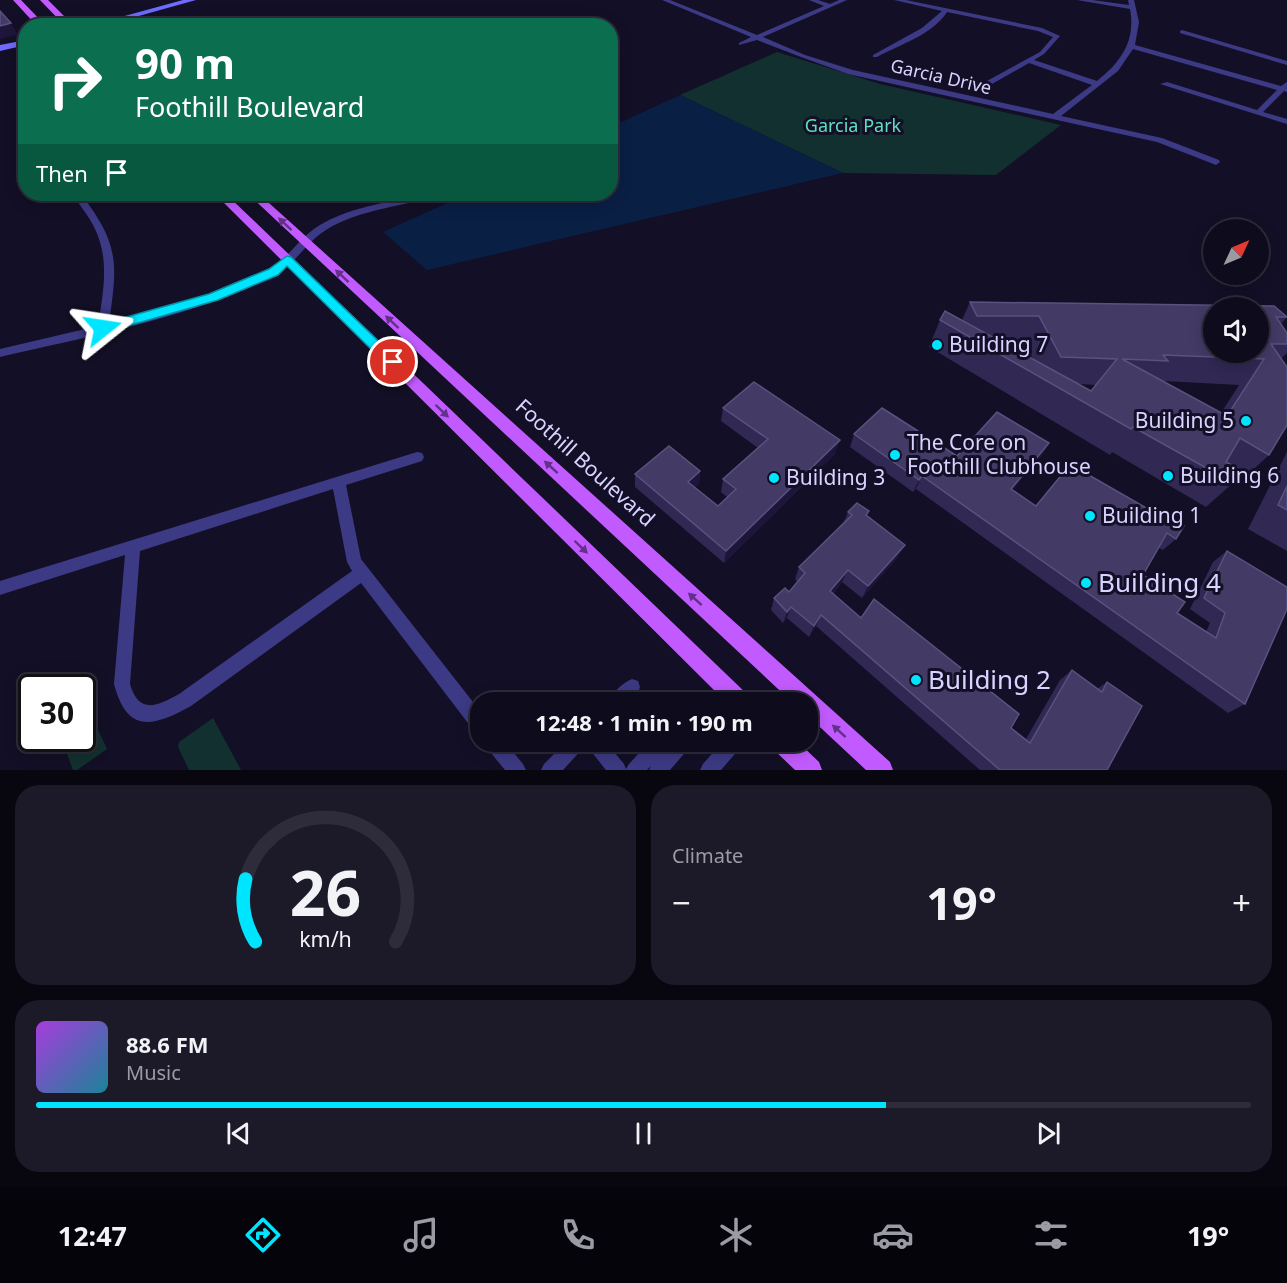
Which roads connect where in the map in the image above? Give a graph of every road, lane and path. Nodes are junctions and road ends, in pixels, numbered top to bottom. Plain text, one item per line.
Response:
1 (17, 0) edge
2 (44, 0) edge
3 (192, 0) edge
4 (665, 0) edge
5 (812, 0) edge
6 (844, 0) edge
7 (897, 0) edge
8 (1080, 0) edge
9 (1133, 4) edge
10 (830, 6) junction
11 (945, 11) junction
12 (34, 18) edge
13 (61, 18) edge
14 (123, 18) edge
15 (1182, 32) dead end
16 (759, 38) junction
17 (18, 44) edge
18 (741, 44) dead end
19 (1131, 46) junction
20 (0, 48) edge
21 (874, 56) dead end
22 (1030, 61) junction
23 (1287, 63) edge
24 (989, 82) dead end
25 (1097, 84) junction
26 (1164, 84) dead end
27 (1285, 88) edge
28 (1258, 113) junction
29 (1055, 117) junction
30 (1287, 122) edge
31 (1216, 162) dead end
32 (82, 201) edge
33 (226, 201) edge
34 (260, 201) edge
35 (405, 201) edge
36 (305, 243) junction
37 (287, 259) junction
38 (103, 328) junction
39 (0, 353) edge
40 (417, 457) dead end
41 (339, 482) junction
42 (132, 546) junction
43 (361, 574) junction
44 (0, 588) edge
45 (632, 687) dead end
46 (627, 692) edge
47 (724, 692) edge
48 (470, 712) edge
49 (501, 752) edge
50 (568, 752) edge
51 (602, 752) edge
52 (652, 752) edge
53 (674, 752) edge
54 (725, 752) edge
55 (793, 752) edge
56 (517, 770) edge
57 (550, 770) edge
58 (618, 770) edge
59 (635, 770) edge
60 (658, 770) edge
61 (709, 770) edge
62 (811, 770) edge
63 (882, 770) edge

1 - 12 main road
2 - 13 main road
3 - 14 main road
4 - 16 street, Garcia Drive
5 - 10 street
6 - 10 street
7 - 11 street
8 - 9 street
9 - 19 street
10 - 16 street
11 - 21 street
11 - 22 street
15 - 23 street
16 - 18 street
16 - 29 street, Garcia Drive
17 - 20 main road
19 - 25 street
19 - 27 street
22 - 24 street
22 - 25 street
25 - 29 street
26 - 28 street
27 - 28 street
28 - 30 street
29 - 31 street, Garcia Drive
32 - 38 street
33 - 37 main road
36 -> 34 main road, Foothill Boulevard
35 - 36 street
36 - 37 street
63 -> 36 main road, Foothill Boulevard
37 - 38 street
37 -> 47 main road
38 - 39 street
40 - 41 street
41 - 42 street
41 - 43 street
42 - 43 street
42 - 44 street
43 - 48 street
45 - 46 street
49 - 56 street
50 - 57 street
51 - 58 street
52 - 59 street
53 - 60 street
54 - 61 street
55 - 62 main road

